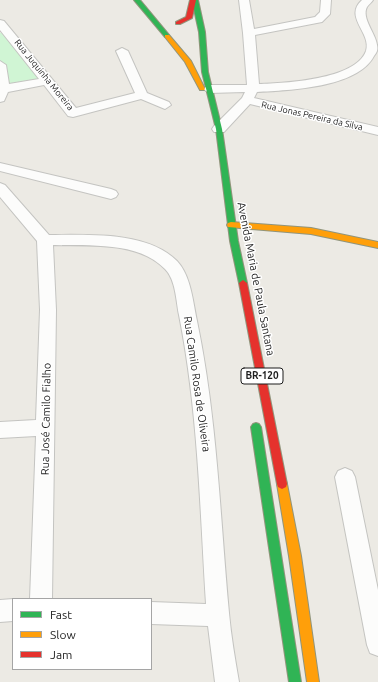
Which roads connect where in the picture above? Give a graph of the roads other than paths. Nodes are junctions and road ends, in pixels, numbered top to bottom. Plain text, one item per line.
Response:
1 (137, 0) edge
2 (194, 0) edge
3 (244, 0) edge
4 (326, 0) edge
5 (368, 0) edge
6 (148, 12) junction
7 (171, 21) junction
8 (0, 22) edge
9 (202, 32) junction
10 (249, 33) junction
11 (167, 36) junction
12 (192, 40) dead end
13 (183, 41) dead end
14 (122, 51) dead end
15 (0, 65) edge
16 (48, 81) junction
17 (253, 88) junction
18 (209, 89) junction
19 (1, 94) edge
20 (142, 95) junction
21 (247, 100) junction
22 (165, 106) dead end
23 (219, 129) junction
24 (378, 131) edge
25 (0, 167) edge
26 (0, 188) edge
27 (111, 194) dead end
28 (219, 198) dead end
29 (231, 225) junction
30 (45, 240) junction
31 (378, 245) edge
32 (254, 417) dead end
33 (46, 427) junction
34 (0, 430) edge
35 (345, 477) dead end
36 (41, 598) edge
37 (12, 610) edge
38 (0, 611) edge
39 (152, 613) edge
40 (218, 615) junction
41 (378, 645) edge
42 (227, 682) edge
43 (295, 682) edge
44 (313, 682) edge

1 - 6 main road
2 - 7 main road
2 - 9 main road, Avenida Maria de Paula Santana / BR-120
3 - 10 street
4 - 10 street
5 - 17 street
6 - 7 main road
6 - 11 main road
7 - 9 main road
7 - 11 main road
8 - 16 street, Rua Juquinha Moreira
9 - 12 main road
9 - 18 main road, Avenida Maria de Paula Santana / BR-120
10 - 17 street
11 - 13 main road
11 - 28 main road
14 - 20 street
15 - 19 street
16 - 19 street
16 - 20 street, Rua Juquinha Moreira
17 - 18 street
17 - 21 street
18 - 23 main road, Avenida Maria de Paula Santana / BR-120
20 - 22 street
21 - 23 street
21 - 24 street, Rua Jonas Pereira da Silva
23 - 29 main road, Avenida Maria de Paula Santana / BR-120
25 - 27 street
26 - 30 street
29 - 31 main road
29 - 44 main road, Avenida Maria de Paula Santana / BR-120
30 - 33 street, Rua José Camilo Fialho
30 - 40 street, Rua Camilo Rosa de Oliveira
32 - 43 main road
33 - 34 street
33 - 36 street, Rua José Camilo Fialho
35 - 41 street
37 - 38 street
39 - 40 street
40 - 42 street, Rua Camilo Rosa de Oliveira

